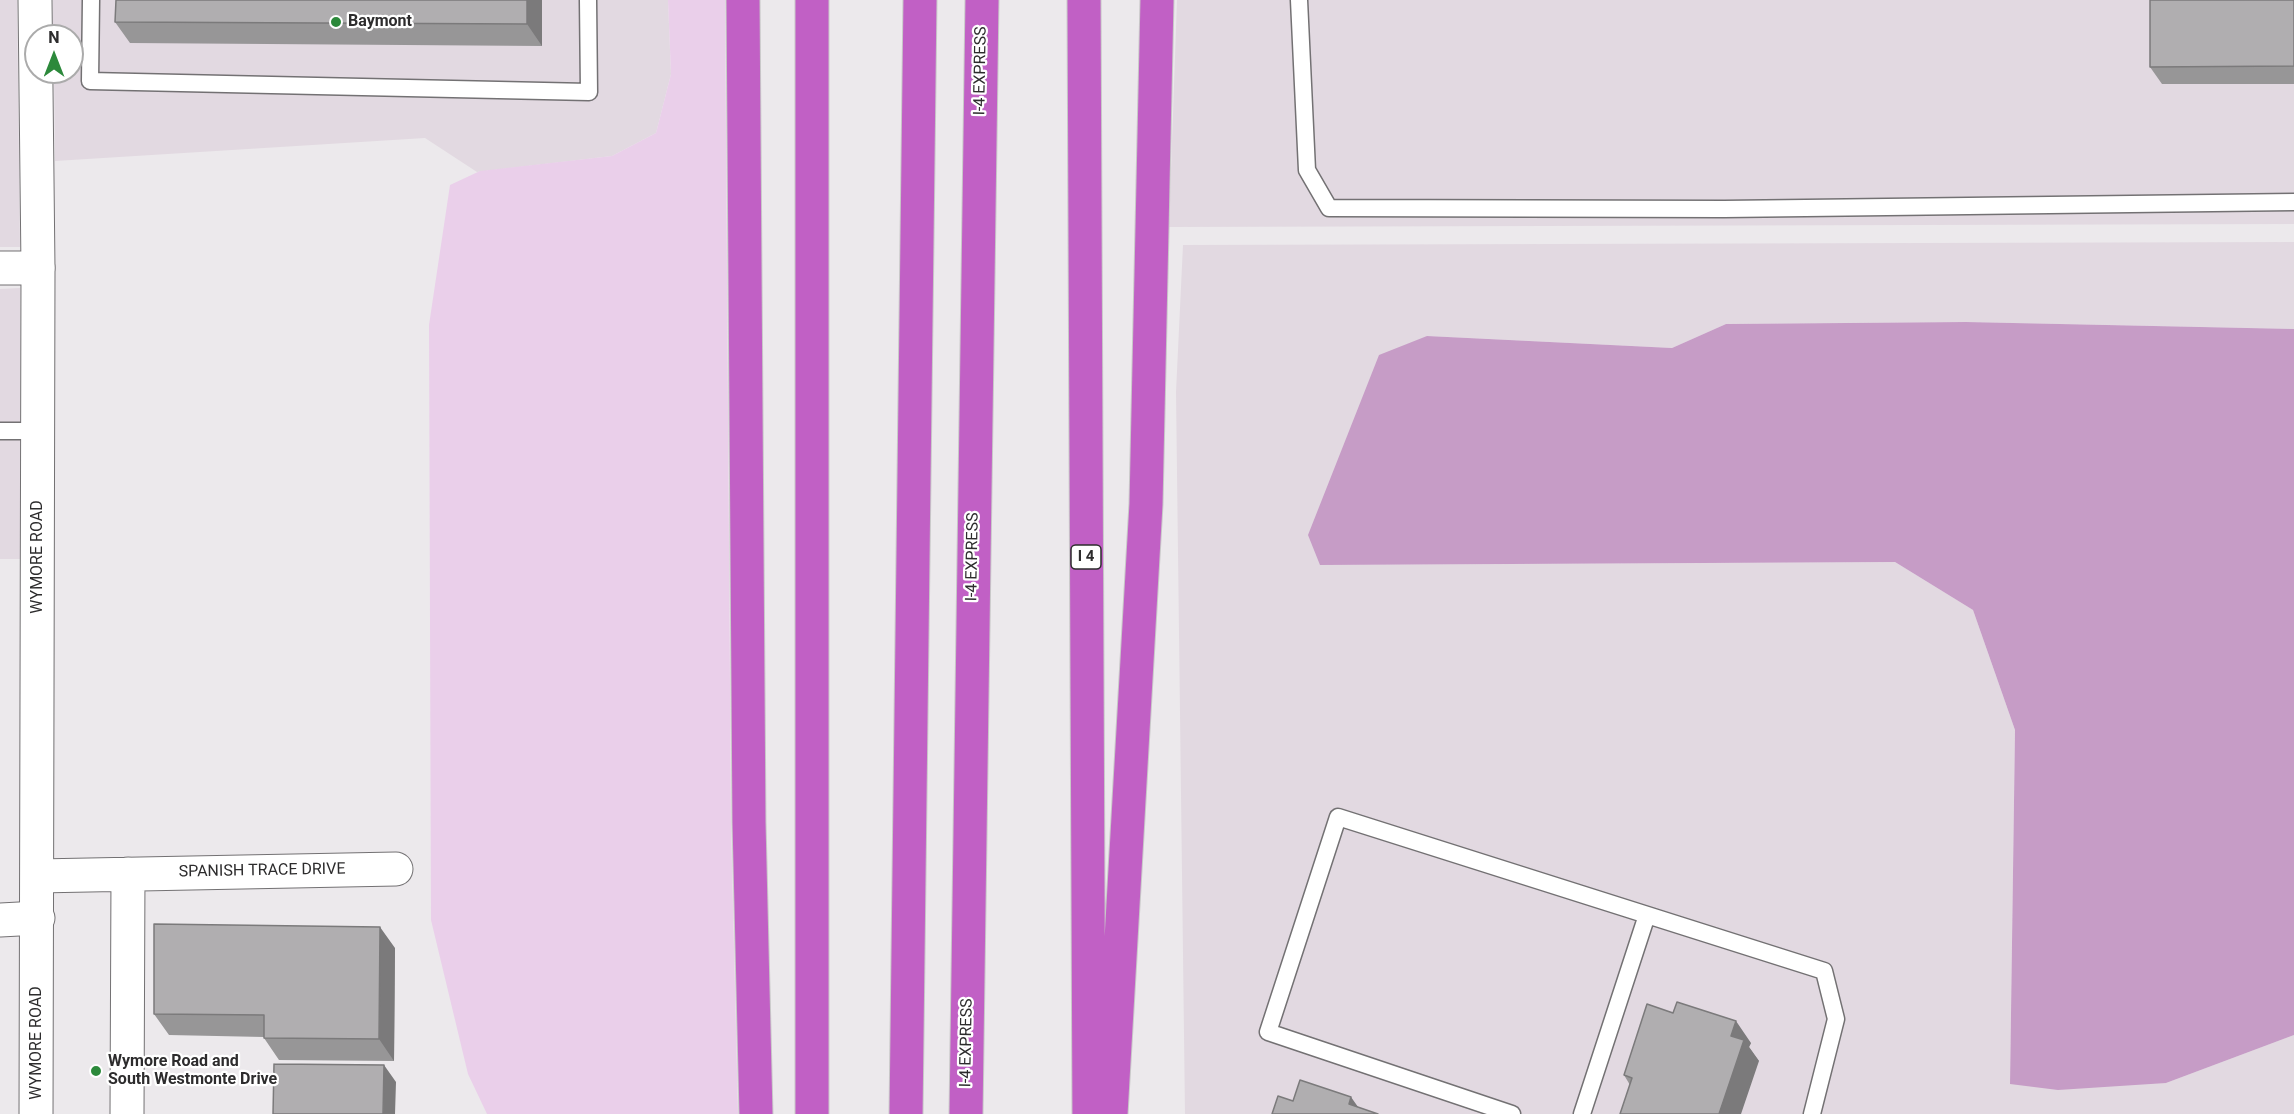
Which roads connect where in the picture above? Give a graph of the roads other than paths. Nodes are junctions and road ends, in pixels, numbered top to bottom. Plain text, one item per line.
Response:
1 (35, 0) edge
2 (91, 0) edge
3 (588, 0) edge
4 (743, 0) edge
5 (812, 0) edge
6 (920, 0) edge
7 (982, 0) edge
8 (1084, 0) edge
9 (1157, 0) edge
10 (1299, 0) edge
11 (2294, 202) edge
12 (0, 268) edge
13 (38, 268) junction
14 (0, 431) edge
15 (38, 431) junction
16 (396, 869) dead end
17 (128, 874) junction
18 (38, 876) junction
19 (1647, 915) junction
20 (38, 918) junction
21 (0, 920) edge
22 (36, 1114) edge
23 (127, 1114) edge
24 (756, 1114) edge
25 (812, 1114) edge
26 (906, 1114) edge
27 (966, 1114) edge
28 (1089, 1114) edge
29 (1111, 1114) edge
30 (1512, 1114) edge
31 (1582, 1114) edge
32 (1812, 1114) edge

1 - 13 main road, WYMORE ROAD
2 - 3 lane
4 - 24 highway
5 - 25 highway
6 - 26 highway
7 - 27 highway, I-4 EXPRESS
8 - 28 highway, I 4
9 - 29 highway
10 - 11 lane
12 - 13 main road
13 - 15 main road, WYMORE ROAD
14 - 15 lane
15 - 18 main road, WYMORE ROAD
16 - 17 main road, SPANISH TRACE DRIVE
17 - 18 main road, SPANISH TRACE DRIVE
17 - 23 main road
18 - 20 main road, WYMORE ROAD
19 - 30 lane
19 - 31 lane
19 - 32 lane
20 - 21 main road
20 - 22 main road, WYMORE ROAD

